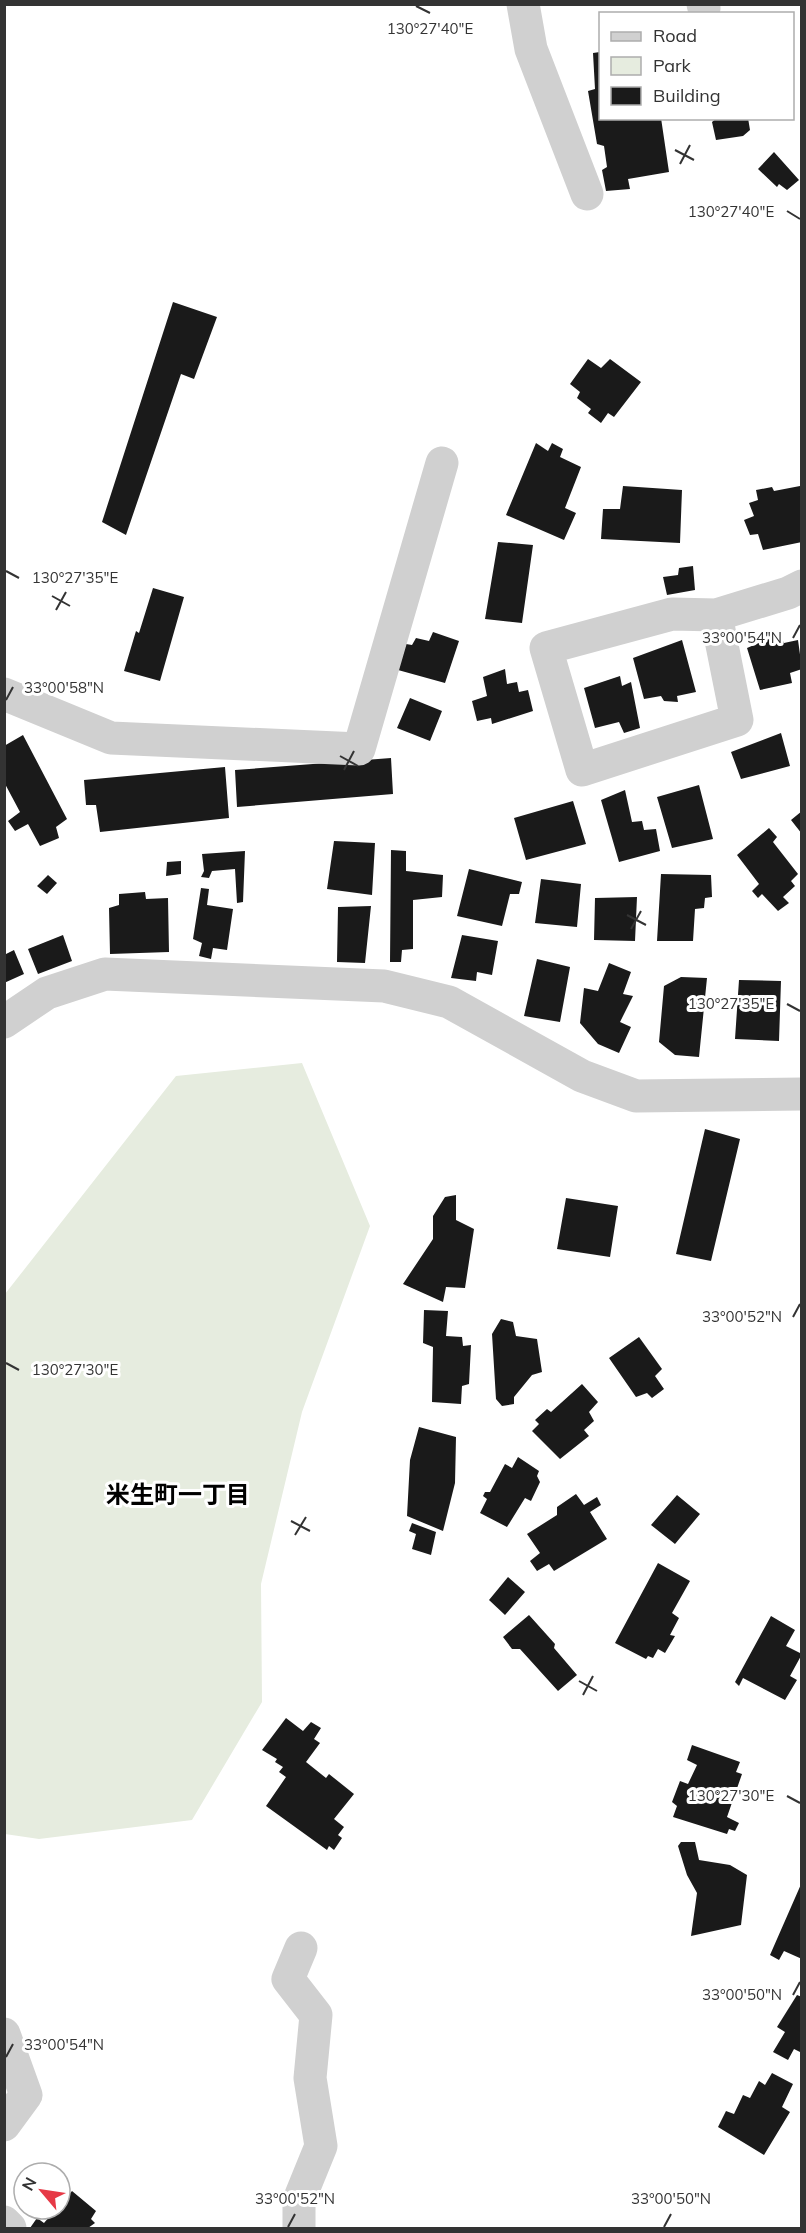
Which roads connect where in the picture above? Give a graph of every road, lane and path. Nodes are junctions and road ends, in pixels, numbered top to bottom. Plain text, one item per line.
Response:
1 (523, 4) edge
2 (587, 194) dead end
3 (442, 464) dead end
4 (801, 586) edge
5 (716, 615) junction
6 (4, 694) edge
7 (4, 1022) edge
8 (801, 1094) edge
9 (301, 1948) dead end
10 (4, 2034) edge
11 (4, 2126) edge
12 (4, 2222) edge
13 (10, 2229) edge
14 (299, 2229) edge

1 - 2 street
3 - 6 street
4 - 5 street
5 - 5 street
7 - 8 street
9 - 14 street
10 - 11 street
12 - 13 street

